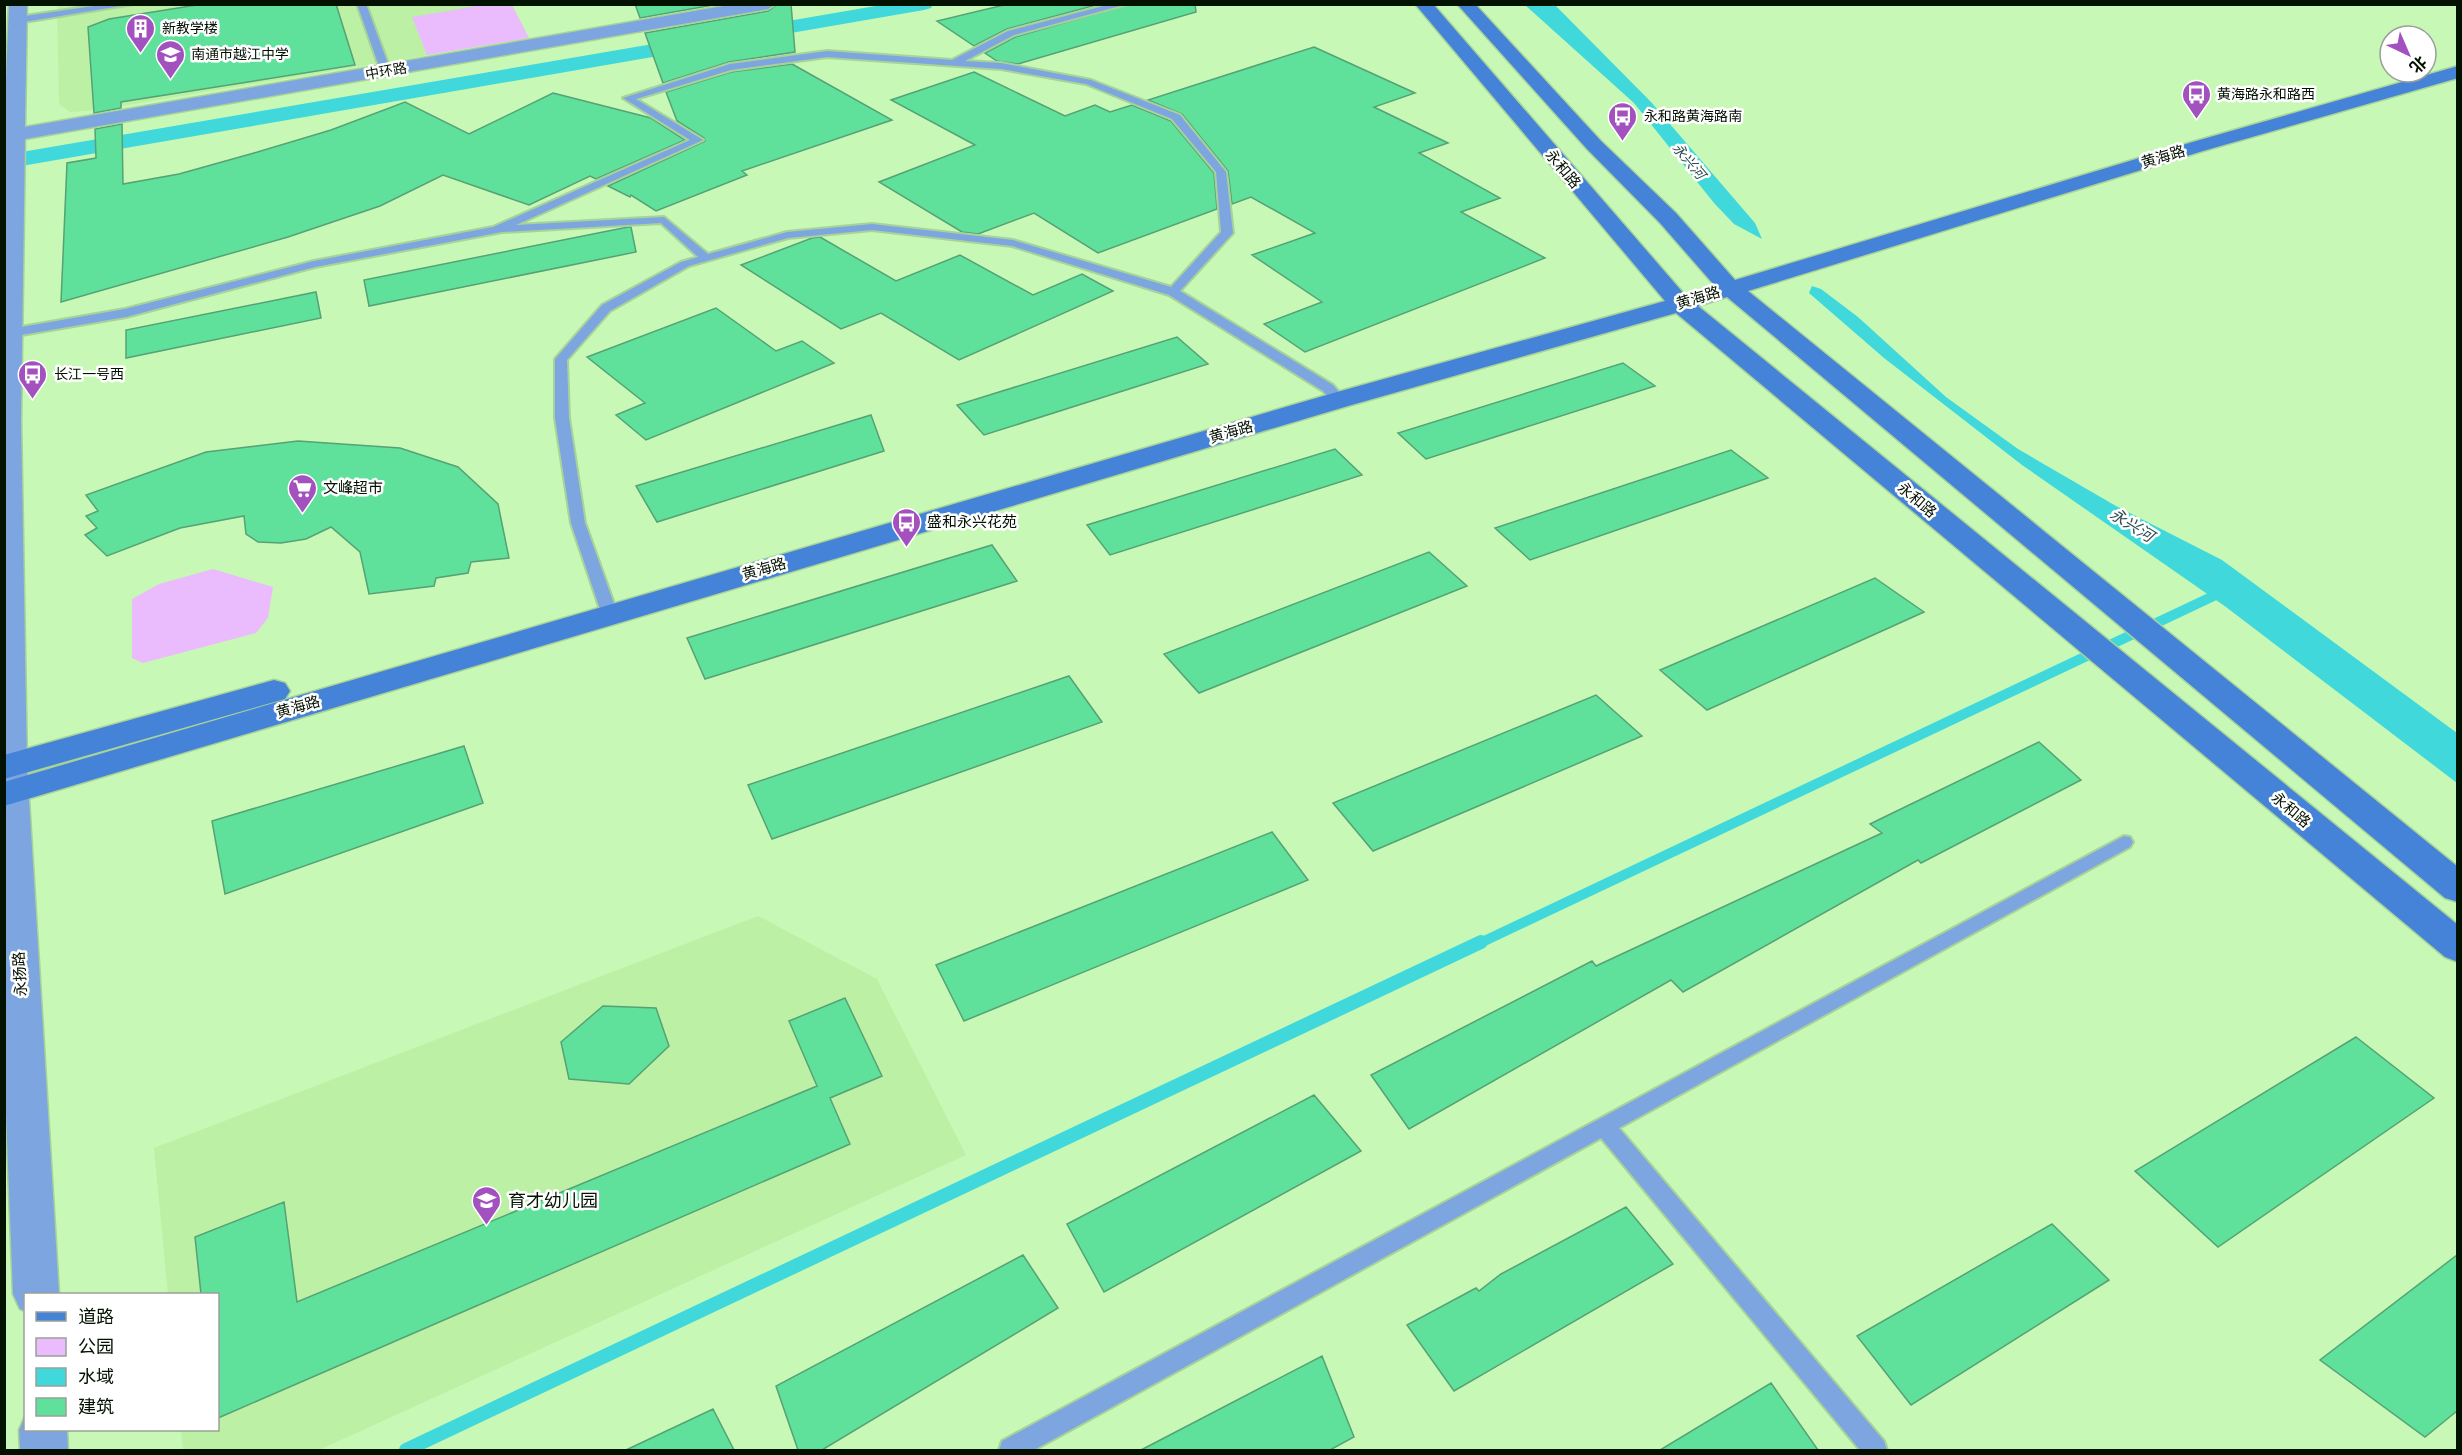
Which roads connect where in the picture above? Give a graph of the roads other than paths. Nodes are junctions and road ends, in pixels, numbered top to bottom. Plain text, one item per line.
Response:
1 (129, 4) edge
2 (361, 4) edge
3 (768, 4) edge
4 (1124, 4) edge
5 (1423, 4) edge
6 (1465, 4) edge
7 (67, 9) edge
8 (18, 12) edge
9 (2457, 61) edge
10 (955, 62) junction
11 (2438, 67) edge
12 (386, 72) junction
13 (2457, 72) edge
14 (2380, 84) edge
15 (13, 145) edge
16 (496, 230) junction
17 (706, 258) junction
18 (1724, 282) junction
19 (1173, 292) junction
20 (1673, 298) junction
21 (7, 334) edge
22 (1334, 394) junction
23 (608, 606) junction
24 (7, 780) edge
25 (2124, 842) dead end
26 (2457, 888) edge
27 (2457, 947) edge
28 (1604, 1126) junction
29 (36, 1293) edge
30 (43, 1431) edge
31 (44, 1450) edge
32 (1011, 1450) edge
33 (1875, 1450) edge

1 - 7 lane
2 - 12 lane
3 - 12 street, 中环路
4 - 10 lane
5 - 20 main road, 永和路
6 - 18 main road
7 - 8 lane
8 - 15 street, 永扬路
9 - 11 main road
10 - 16 lane
10 - 19 lane
12 - 15 street, 中环路
13 - 18 main road, 黄海路
14 - 18 main road, 黄海路
15 - 21 street, 永扬路
16 - 17 lane
16 - 21 lane
17 - 19 lane
17 - 23 lane
18 - 20 main road, 黄海路
18 - 26 main road
19 - 22 lane
20 - 22 main road, 黄海路
20 - 27 main road, 永和路
21 - 24 street, 永扬路
22 - 23 main road, 黄海路
23 - 24 main road, 黄海路
24 - 29 street, 永扬路
25 - 28 lane
28 - 32 lane
28 - 33 lane
30 - 31 street

